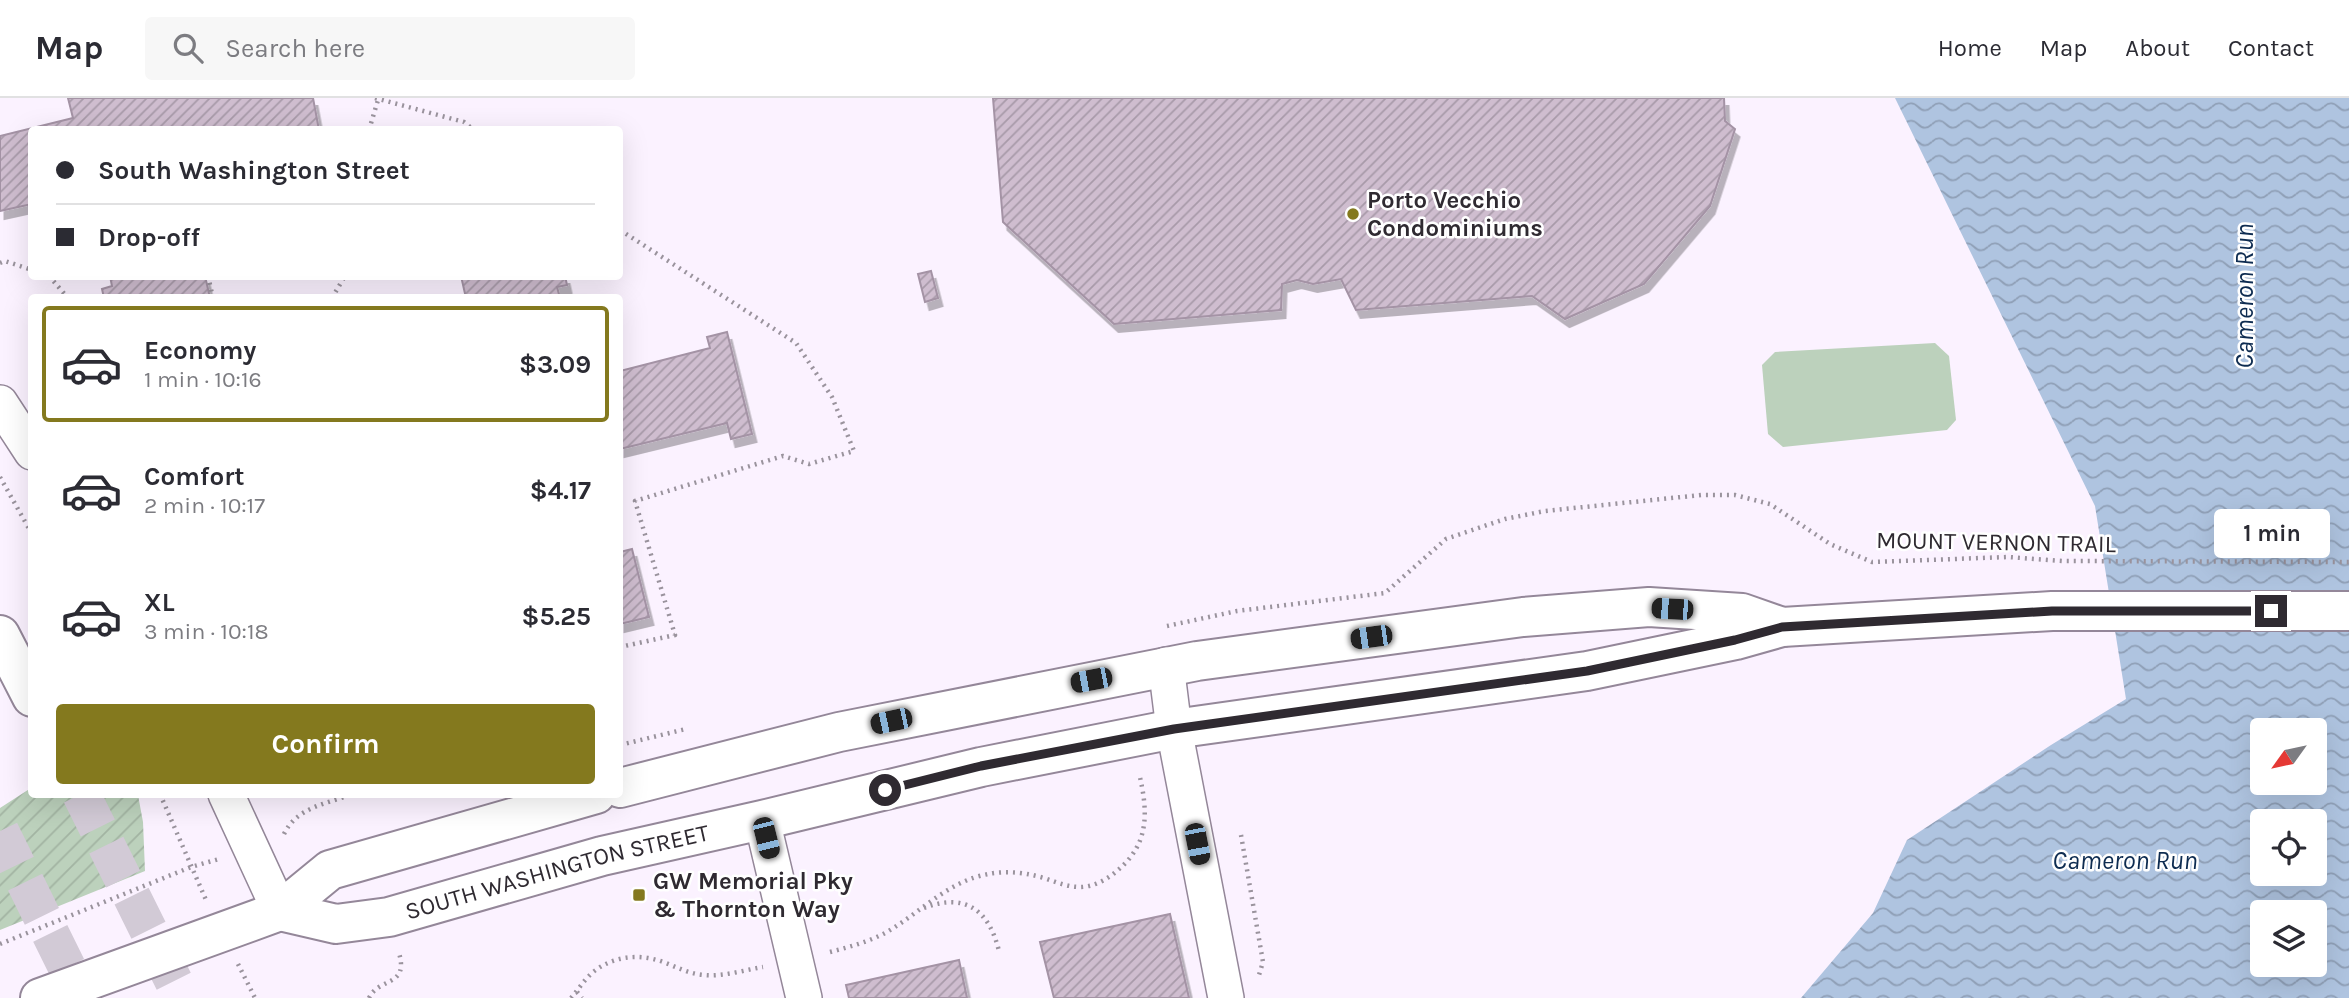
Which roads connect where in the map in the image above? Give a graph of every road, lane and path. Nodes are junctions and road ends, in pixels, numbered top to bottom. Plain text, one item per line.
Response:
1 (376, 99) edge
2 (370, 126) edge
3 (469, 126) edge
4 (623, 232) edge
5 (0, 263) edge
6 (28, 269) edge
7 (52, 280) edge
8 (65, 294) edge
9 (0, 403) edge
10 (28, 446) edge
11 (0, 477) edge
12 (28, 527) edge
13 (2349, 562) edge
14 (2349, 611) edge
15 (1182, 621) dead end
16 (1782, 627) junction
17 (0, 635) edge
18 (623, 646) edge
19 (1166, 665) junction
20 (28, 689) edge
21 (1174, 729) junction
22 (1136, 762) dead end
23 (623, 787) edge
24 (162, 798) edge
25 (228, 798) edge
26 (341, 798) edge
27 (582, 798) edge
28 (762, 820) junction
29 (1241, 835) dead end
30 (280, 840) dead end
31 (222, 858) dead end
32 (191, 867) junction
33 (201, 889) dead end
34 (919, 910) junction
35 (280, 911) junction
36 (0, 944) edge
37 (999, 951) dead end
38 (400, 953) dead end
39 (820, 955) dead end
40 (771, 965) dead end
41 (248, 984) dead end
42 (1241, 991) edge
43 (577, 992) junction
44 (40, 998) edge
45 (255, 998) edge
46 (369, 998) edge
47 (571, 998) edge
48 (582, 998) edge
49 (804, 998) edge

1 - 2 path
1 - 3 path
4 - 18 path
5 - 6 path
7 - 8 path
9 - 10 street
11 - 12 path
13 - 15 path, MOUNT VERNON TRAIL
14 - 16 main road, SOUTH WASHINGTON STREET
16 - 19 main road, SOUTH WASHINGTON STREET
16 - 21 main road, SOUTH WASHINGTON STREET
17 - 20 main road
19 - 21 street
19 - 23 main road, SOUTH WASHINGTON STREET
21 - 28 main road, SOUTH WASHINGTON STREET
21 - 42 street
22 - 34 path
24 - 32 path
25 - 35 street
26 - 30 path
27 - 35 main road
28 - 35 main road, SOUTH WASHINGTON STREET
28 - 49 street
29 - 42 path
31 - 32 path
32 - 33 path
32 - 36 path
34 - 37 path
34 - 39 path
35 - 44 main road
38 - 46 path
40 - 43 path
41 - 45 path
43 - 47 path
43 - 48 path

